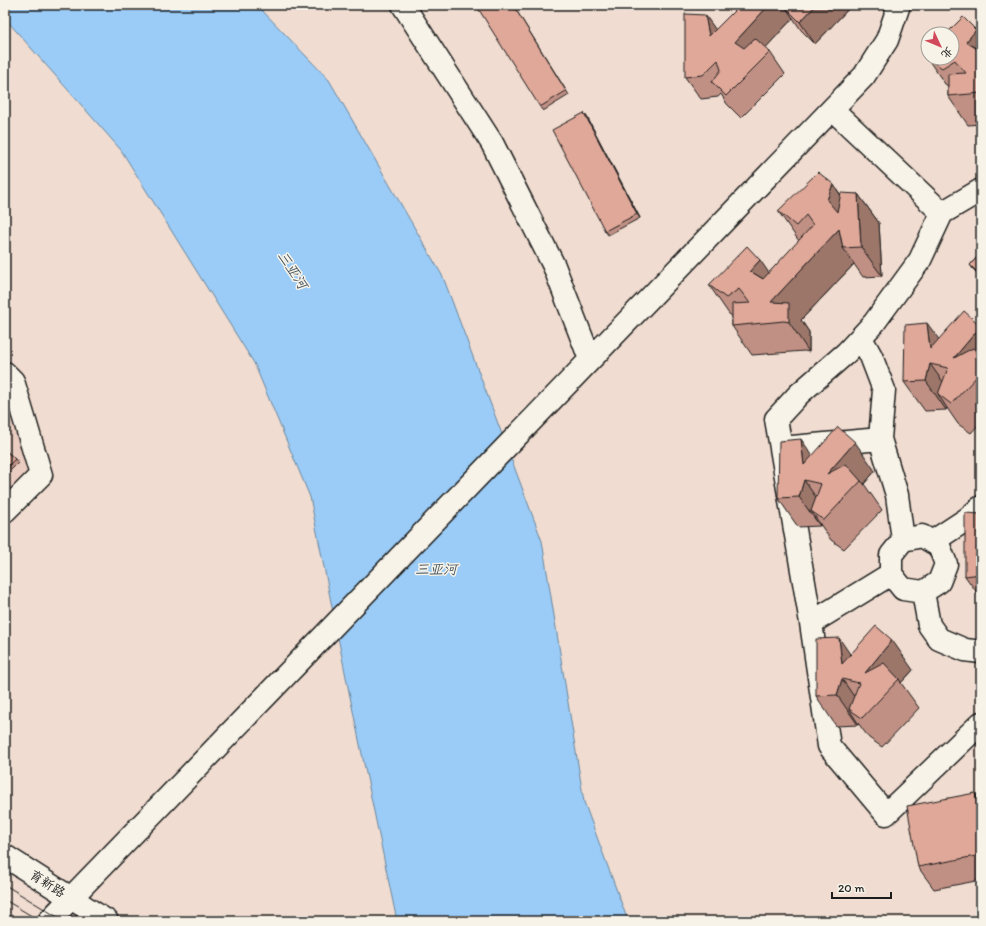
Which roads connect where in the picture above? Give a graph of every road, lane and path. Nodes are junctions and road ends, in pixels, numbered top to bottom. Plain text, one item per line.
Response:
1 (402, 5) edge
2 (899, 5) edge
3 (832, 109) junction
4 (981, 190) edge
5 (942, 213) junction
6 (861, 338) junction
7 (590, 360) junction
8 (5, 373) edge
9 (880, 439) junction
10 (780, 448) junction
11 (981, 507) edge
12 (5, 512) edge
13 (903, 540) junction
14 (932, 542) junction
15 (891, 574) junction
16 (923, 592) junction
17 (811, 623) junction
18 (981, 652) edge
19 (981, 723) edge
20 (5, 856) edge
21 (71, 898) junction
22 (49, 921) edge
23 (107, 921) edge

1 - 7 street
2 - 3 street
3 - 5 street
3 - 7 street
4 - 5 street
5 - 6 street
6 - 9 street
6 - 10 street
7 - 21 street
8 - 12 street
9 - 10 street
9 - 13 street
10 - 17 street
11 - 14 street
13 - 14 street
13 - 15 street
14 - 16 street
15 - 16 street
15 - 17 street
16 - 18 street
17 - 19 street
20 - 21 street, 育新路
21 - 22 street, 育新路
21 - 23 street, 育新路

